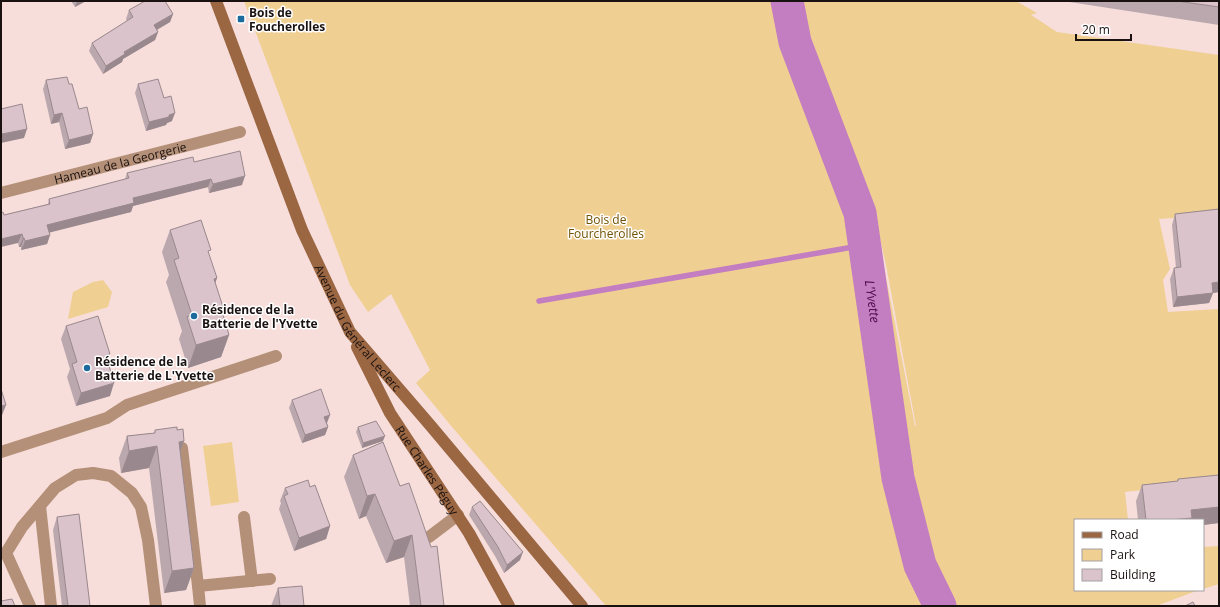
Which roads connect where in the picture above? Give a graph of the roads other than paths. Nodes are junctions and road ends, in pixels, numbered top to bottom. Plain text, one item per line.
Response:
1 (216, 1) edge
2 (240, 132) dead end
3 (1, 193) edge
4 (350, 332) junction
5 (276, 356) dead end
6 (182, 448) edge
7 (1, 452) edge
8 (40, 506) junction
9 (458, 515) junction
10 (244, 517) dead end
11 (429, 538) edge
12 (270, 579) dead end
13 (252, 581) junction
14 (198, 586) junction
15 (30, 606) edge
16 (51, 606) edge
17 (156, 606) edge
18 (200, 606) edge
19 (509, 606) edge
20 (582, 606) edge

1 - 4 main road, Avenue du Général Leclerc
2 - 3 street, Hameau de la Georgerie
4 - 9 main road, Rue Charles Péguy
4 - 20 main road, Avenue du Général Leclerc
5 - 7 street
6 - 14 street
8 - 15 street
8 - 16 street
8 - 17 street
9 - 11 street
9 - 19 main road, Rue Charles Péguy
10 - 13 street
12 - 13 street
13 - 14 street
14 - 18 street

